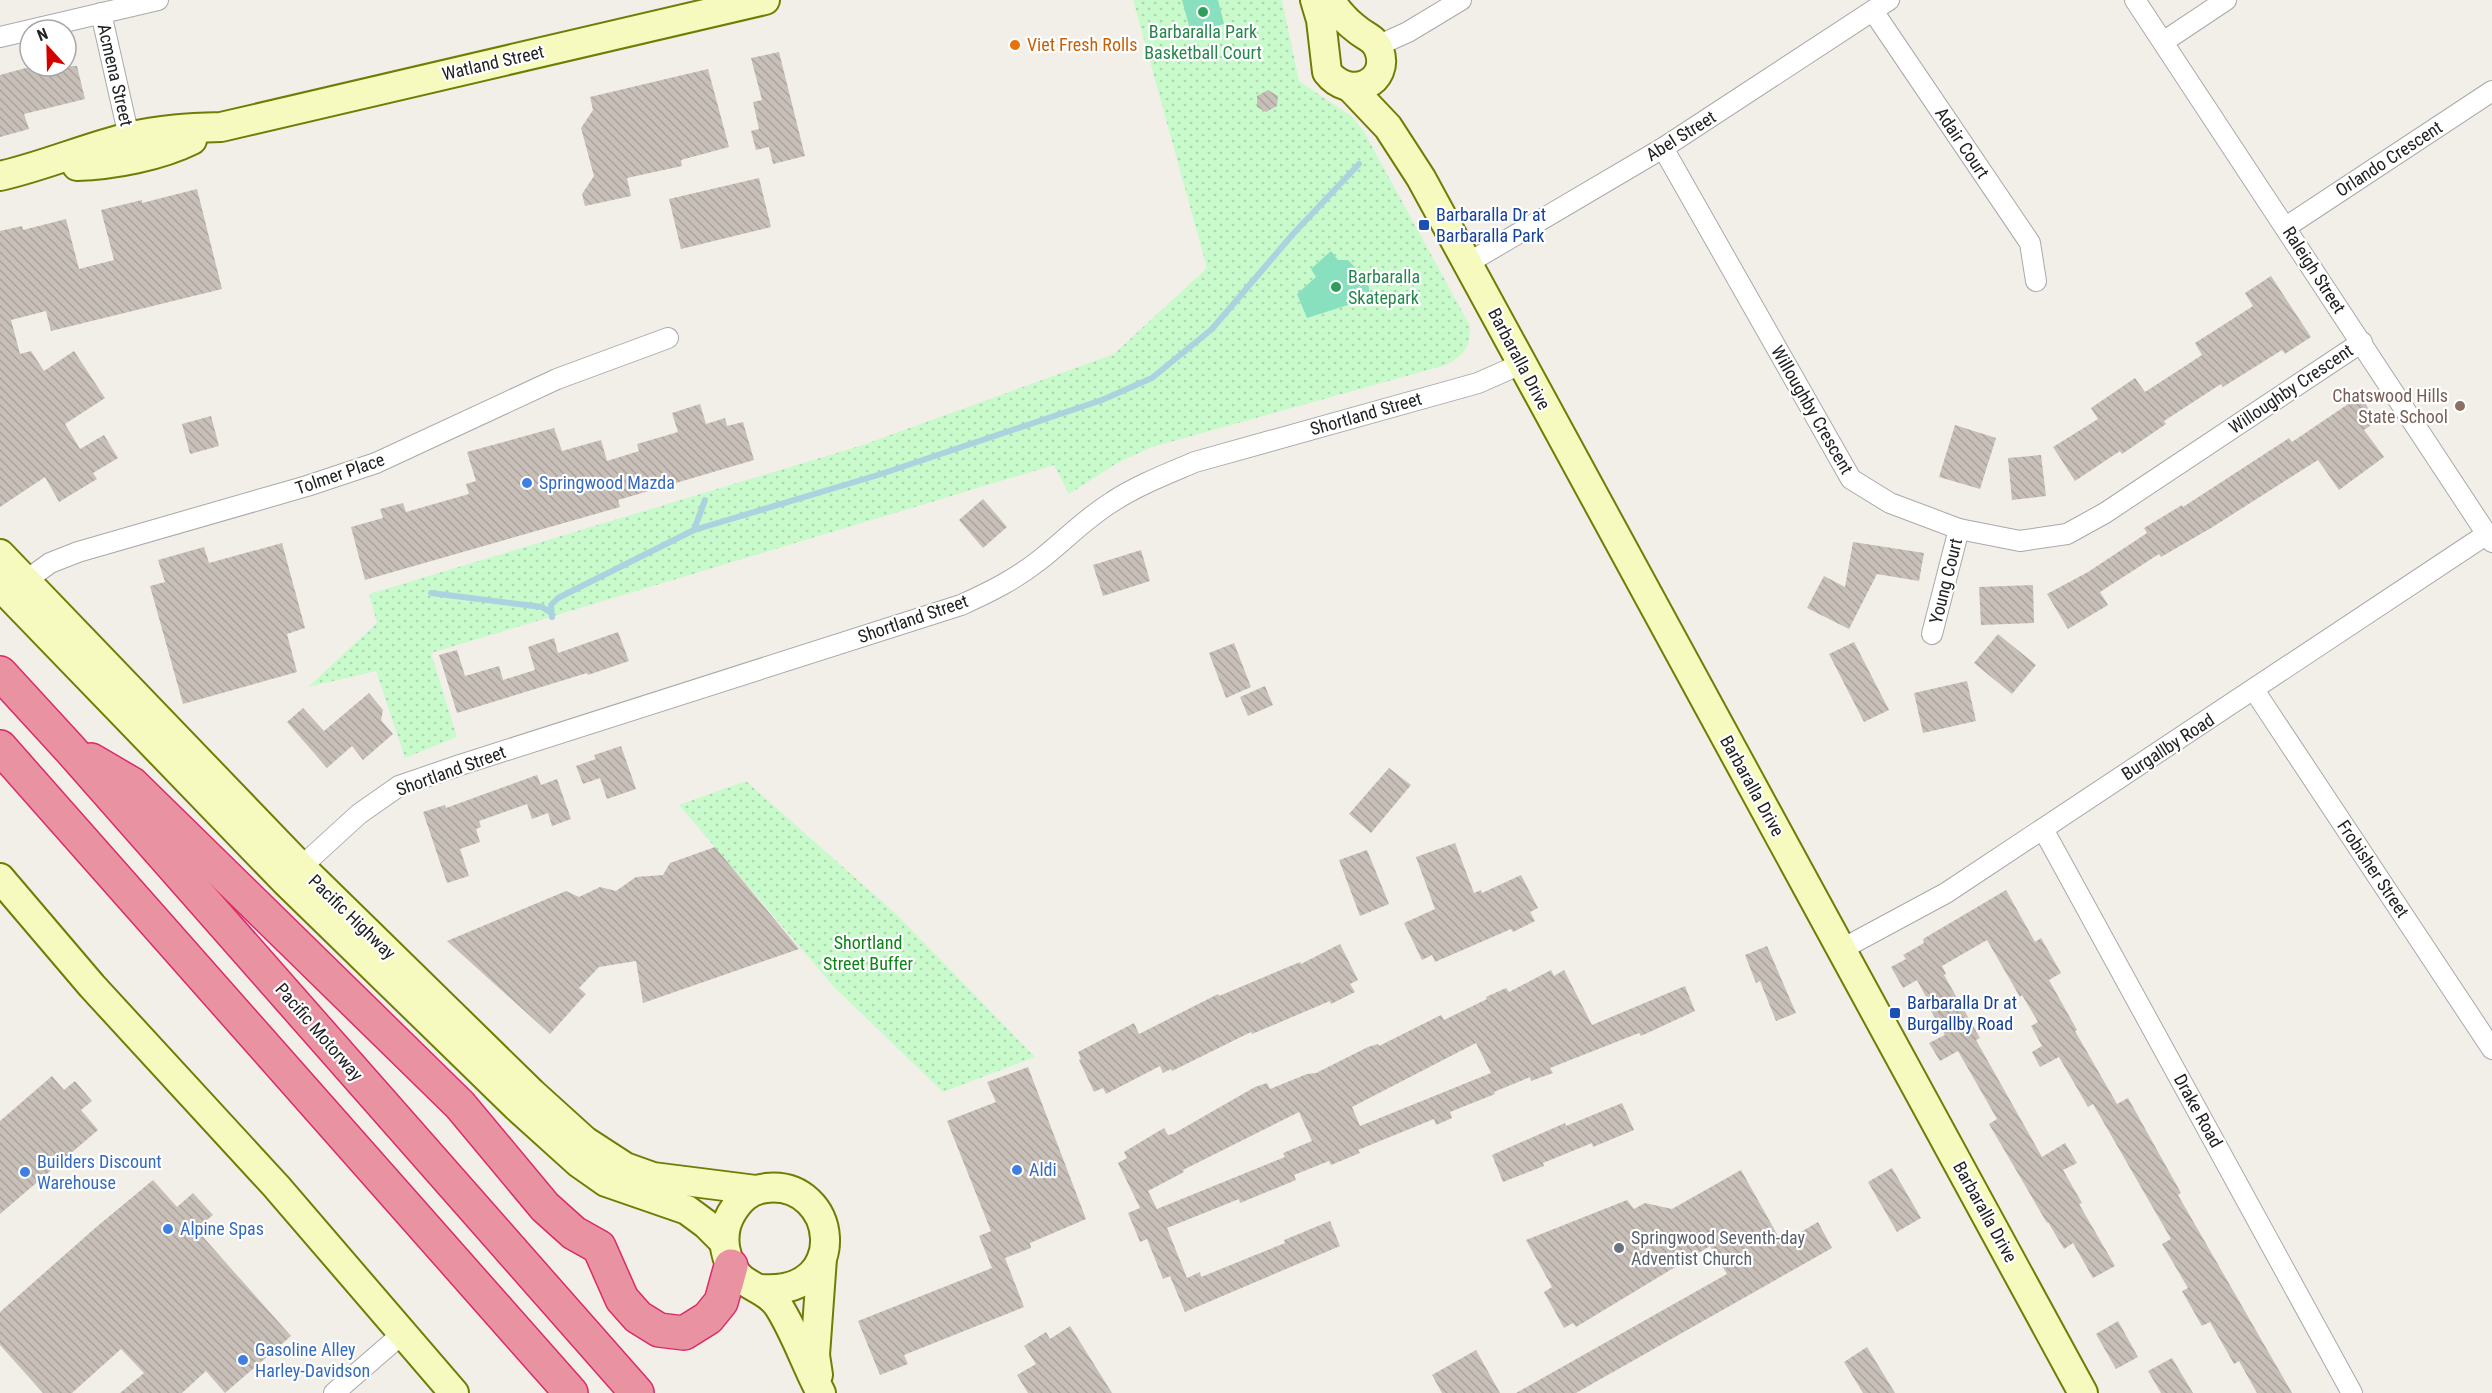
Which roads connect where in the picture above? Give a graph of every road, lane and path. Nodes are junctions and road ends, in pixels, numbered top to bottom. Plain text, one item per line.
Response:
1 (158, 0) edge
2 (765, 0) edge
3 (1315, 0) edge
4 (1330, 0) edge
5 (1461, 0) edge
6 (2135, 0) edge
7 (2226, 0) edge
8 (1881, 5) edge
9 (101, 13) junction
10 (0, 37) edge
11 (1369, 39) junction
12 (2163, 42) junction
13 (1325, 53) junction
14 (1363, 82) junction
15 (2492, 91) edge
16 (221, 127) junction
17 (129, 137) junction
18 (1663, 148) junction
19 (30, 169) junction
20 (0, 176) edge
21 (2286, 227) junction
22 (1468, 263) junction
23 (2036, 281) dead end
24 (668, 338) dead end
25 (2362, 342) junction
26 (1521, 364) junction
27 (1959, 529) junction
28 (2489, 538) edge
29 (0, 554) edge
30 (11, 587) edge
31 (1932, 634) dead end
32 (0, 673) edge
33 (2254, 690) junction
34 (0, 747) edge
35 (69, 748) junction
36 (2043, 829) junction
37 (301, 867) junction
38 (0, 878) edge
39 (1842, 949) junction
40 (2492, 1049) edge
41 (756, 1190) junction
42 (727, 1254) junction
43 (822, 1258) junction
44 (761, 1289) junction
45 (402, 1334) junction
46 (821, 1392) edge
47 (334, 1393) edge
48 (454, 1393) edge
49 (570, 1393) edge
50 (637, 1393) edge
51 (2083, 1393) edge
52 (2352, 1393) edge

1 - 9 street
2 - 16 street, Watland Street
3 - 13 street, Barbaralla Drive
4 - 11 street
5 - 11 street
6 - 12 street, Raleigh Street
7 - 12 street
8 - 18 street, Abel Street
8 - 23 street, Adair Court
9 - 10 street
9 - 17 street, Acmena Street
11 - 13 street
11 - 14 street
12 - 21 street, Raleigh Street
13 - 14 street, Barbaralla Drive
14 - 22 street, Barbaralla Drive
15 - 21 street, Orlando Crescent
16 - 17 street, Watland Street
16 - 19 street, Watland Street
17 - 19 street, Watland Street
18 - 22 street, Abel Street
18 - 27 street, Willoughby Crescent
19 - 20 street, Watland Street
21 - 25 street, Raleigh Street
22 - 26 street, Barbaralla Drive
24 - 30 street, Tolmer Place
25 - 27 street, Willoughby Crescent
25 - 28 street, Raleigh Street
26 - 37 street, Shortland Street
26 - 39 street, Barbaralla Drive
27 - 31 street, Young Court
28 - 33 street, Burgallby Road
29 - 30 street, Pacific Highway
30 - 37 street, Pacific Highway
30 - 42 street, Pacific Highway
32 - 35 highway, Pacific Motorway
33 - 36 street, Burgallby Road
33 - 40 street, Frobisher Street
34 - 49 highway
35 - 42 highway
35 - 50 highway, Pacific Motorway
36 - 39 street, Burgallby Road
36 - 52 street, Drake Road
37 - 41 street, Pacific Highway
38 - 45 street
39 - 51 street, Barbaralla Drive
41 - 42 street
41 - 43 street
42 - 44 street
43 - 44 street
43 - 46 street
44 - 46 street
45 - 47 street
45 - 48 street

